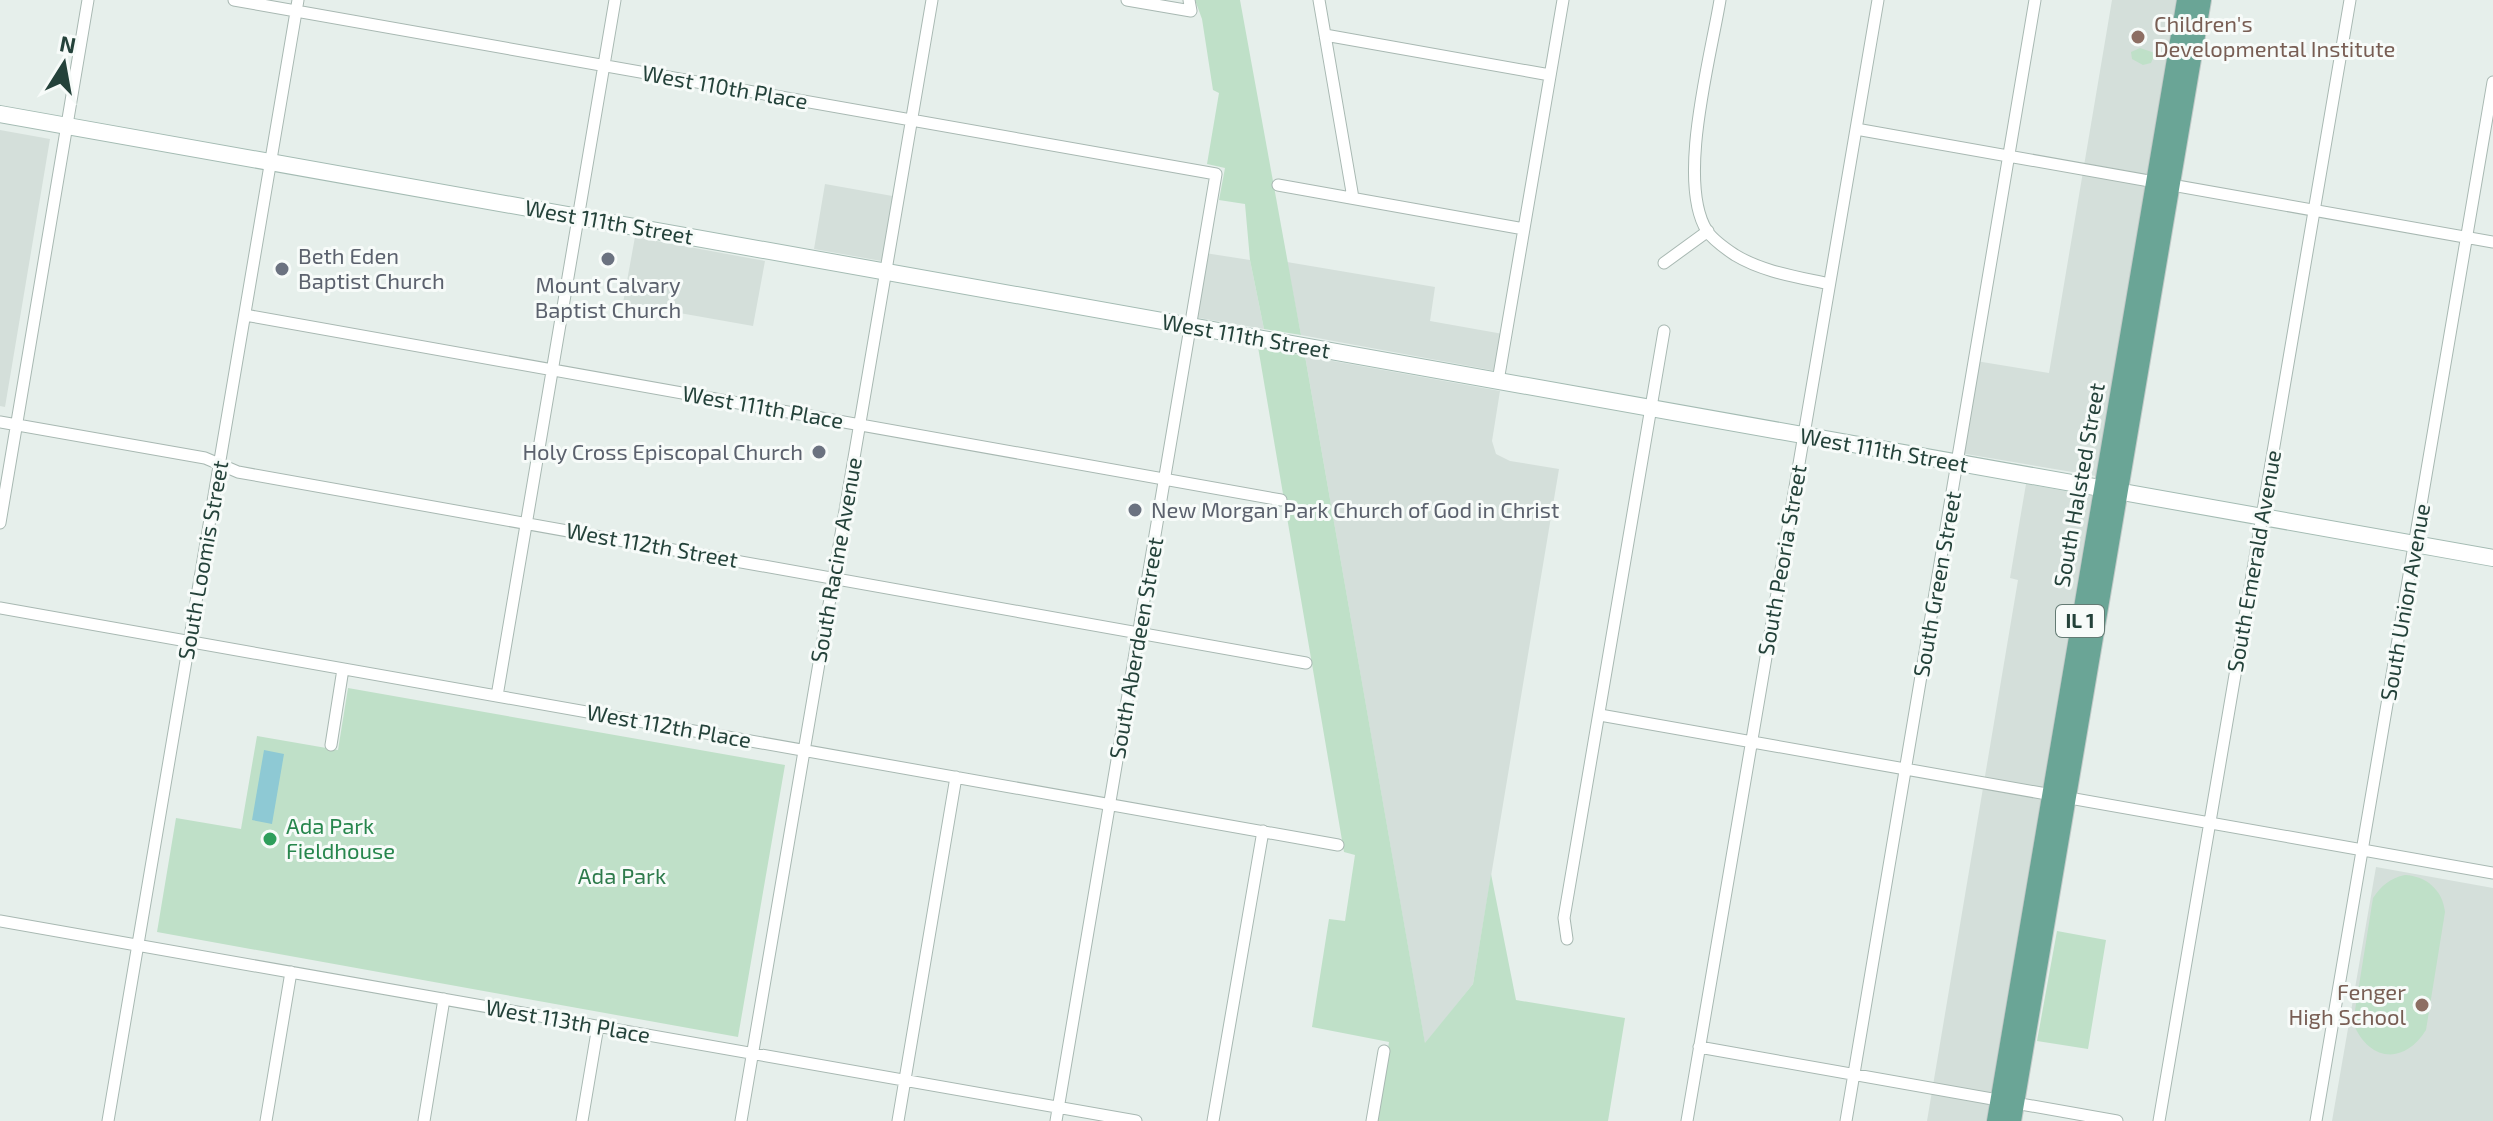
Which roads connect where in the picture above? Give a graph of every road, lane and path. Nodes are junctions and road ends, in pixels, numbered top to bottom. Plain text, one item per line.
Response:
1 (88, 0) edge
2 (234, 0) edge
3 (615, 0) edge
4 (932, 0) edge
5 (1127, 0) edge
6 (1319, 0) edge
7 (1563, 0) edge
8 (1720, 0) edge
9 (1878, 0) edge
10 (2035, 0) edge
11 (2186, 0) edge
12 (2202, 0) edge
13 (2350, 0) edge
14 (297, 6) edge
15 (1190, 6) edge
16 (1325, 35) junction
17 (604, 65) junction
18 (1550, 75) junction
19 (2493, 82) edge
20 (0, 114) edge
21 (911, 120) junction
22 (67, 126) junction
23 (1856, 129) junction
24 (2009, 156) junction
25 (271, 162) junction
26 (1216, 174) joint
27 (2163, 183) junction
28 (1278, 185) dead end
29 (1353, 198) junction
30 (2314, 210) junction
31 (578, 217) junction
32 (1524, 229) junction
33 (1708, 231) junction
34 (2467, 237) junction
35 (2493, 242) edge
36 (1664, 263) dead end
37 (885, 272) junction
38 (1829, 284) junction
39 (245, 315) junction
40 (1191, 326) junction
41 (1664, 331) dead end
42 (552, 370) junction
43 (1498, 381) junction
44 (1650, 408) junction
45 (0, 422) edge
46 (17, 425) junction
47 (859, 425) junction
48 (1804, 435) junction
49 (1957, 463) junction
50 (219, 464) junction
51 (1165, 479) junction
52 (2110, 490) junction
53 (1281, 500) dead end
54 (2262, 517) junction
55 (0, 523) edge
56 (526, 523) junction
57 (2415, 544) junction
58 (2493, 558) edge
59 (833, 578) junction
60 (0, 608) edge
61 (1139, 632) junction
62 (189, 641) junction
63 (1306, 663) dead end
64 (343, 669) junction
65 (497, 696) junction
66 (1600, 715) junction
67 (1751, 742) junction
68 (331, 745) dead end
69 (804, 750) junction
70 (1905, 769) junction
71 (956, 777) junction
72 (2059, 796) junction
73 (1109, 804) junction
74 (2209, 823) junction
75 (1263, 831) junction
76 (1338, 845) dead end
77 (2362, 850) junction
78 (2493, 873) edge
79 (0, 921) edge
80 (1567, 939) dead end
81 (138, 945) junction
82 (291, 972) junction
83 (444, 999) junction
84 (598, 1026) junction
85 (1699, 1047) junction
86 (1384, 1051) dead end
87 (753, 1053) junction
88 (1853, 1074) junction
89 (904, 1080) junction
90 (1058, 1107) junction
91 (2008, 1108) edge
92 (108, 1121) edge
93 (266, 1121) edge
94 (424, 1121) edge
95 (582, 1121) edge
96 (741, 1121) edge
97 (898, 1121) edge
98 (1056, 1121) edge
99 (1136, 1121) edge
100 (1213, 1121) edge
101 (1372, 1121) edge
102 (1687, 1121) edge
103 (1846, 1121) edge
104 (1996, 1121) edge
105 (2117, 1121) edge
106 (2159, 1121) edge
107 (2316, 1121) edge

1 - 22 street
2 - 14 street, West 110th Place
3 - 17 street
4 - 21 street, South Racine Avenue
5 - 15 street
6 - 16 street
7 - 18 street
8 - 33 street
9 - 23 street, South Peoria Street
10 - 24 street, South Green Street
11 - 27 main road, South Halsted Street / IL 1
12 - 27 main road, South Halsted Street / IL 1
13 - 30 street, South Emerald Avenue
14 - 17 street, West 110th Place
14 - 25 street, South Loomis Street
16 - 18 street
16 - 29 street
17 - 21 street, West 110th Place
17 - 31 street
18 - 32 street
19 - 34 street, South Union Avenue
20 - 22 main road, West 111th Street
21 - 26 street, West 110th Place
21 - 37 street, South Racine Avenue
22 - 25 main road, West 111th Street
22 - 46 street
23 - 24 street
23 - 38 street, South Peoria Street
24 - 27 street
24 - 49 street, South Green Street
25 - 31 main road, West 111th Street
25 - 39 street, South Loomis Street
26 - 40 street, South Aberdeen Street
27 - 30 street
27 - 52 main road, South Halsted Street / IL 1
28 - 29 street
29 - 32 street
30 - 34 street
30 - 54 street, South Emerald Avenue
31 - 37 main road, West 111th Street
31 - 42 street
32 - 43 street
33 - 36 street
33 - 38 street
34 - 35 street
34 - 57 street, South Union Avenue
37 - 40 main road, West 111th Street
37 - 47 street, South Racine Avenue
38 - 48 street, South Peoria Street
39 - 42 street, West 111th Place
39 - 50 street, South Loomis Street
40 - 43 main road, West 111th Street
40 - 51 street, South Aberdeen Street
41 - 44 street
42 - 47 street, West 111th Place
42 - 56 street
43 - 44 main road, West 111th Street
44 - 48 main road, West 111th Street
44 - 66 street
45 - 46 street, West 112th Street
46 - 50 street, West 112th Street
46 - 55 street
47 - 51 street, West 111th Place
47 - 59 street, South Racine Avenue
48 - 49 main road, West 111th Street
48 - 67 street, South Peoria Street
49 - 52 main road, West 111th Street
49 - 70 street, South Green Street
50 - 56 street, West 112th Street
50 - 62 street, South Loomis Street
51 - 53 street, West 111th Place
51 - 61 street, South Aberdeen Street
52 - 54 main road, West 111th Street
52 - 72 main road, South Halsted Street / IL 1
54 - 57 main road, West 111th Street
54 - 74 street, South Emerald Avenue
56 - 59 street, West 112th Street
56 - 65 street
57 - 58 main road, West 111th Street
57 - 77 street, South Union Avenue
59 - 61 street, West 112th Street
59 - 69 street, South Racine Avenue
60 - 62 street, West 112th Place
61 - 63 street, West 112th Street
61 - 73 street, South Aberdeen Street
62 - 64 street, West 112th Place
62 - 81 street, South Loomis Street
64 - 65 street, West 112th Place
64 - 68 street
65 - 69 street, West 112th Place
66 - 67 street
66 - 80 street
67 - 70 street
67 - 85 street, South Peoria Street
69 - 71 street, West 112th Place
69 - 87 street, South Racine Avenue
70 - 72 street
70 - 88 street, South Green Street
71 - 73 street, West 112th Place
71 - 89 street
72 - 74 street
72 - 91 main road, South Halsted Street / IL 1
73 - 75 street, West 112th Place
73 - 90 street, South Aberdeen Street
74 - 77 street
74 - 106 street, South Emerald Avenue
75 - 76 street, West 112th Place
75 - 100 street
77 - 78 street
77 - 107 street, South Union Avenue
79 - 81 street, West 113th Place
81 - 82 street, West 113th Place
81 - 92 street, South Loomis Street
82 - 83 street, West 113th Place
82 - 93 street
83 - 84 street, West 113th Place
83 - 94 street
84 - 87 street, West 113th Place
84 - 95 street
85 - 88 street
85 - 102 street, South Peoria Street
86 - 101 street
87 - 89 street, West 113th Place
87 - 96 street, South Racine Avenue
88 - 91 street
88 - 103 street, South Green Street
89 - 90 street, West 113th Place
89 - 97 street
90 - 98 street, South Aberdeen Street
90 - 99 street, West 113th Place
91 - 104 main road, South Halsted Street / IL 1
91 - 105 street

